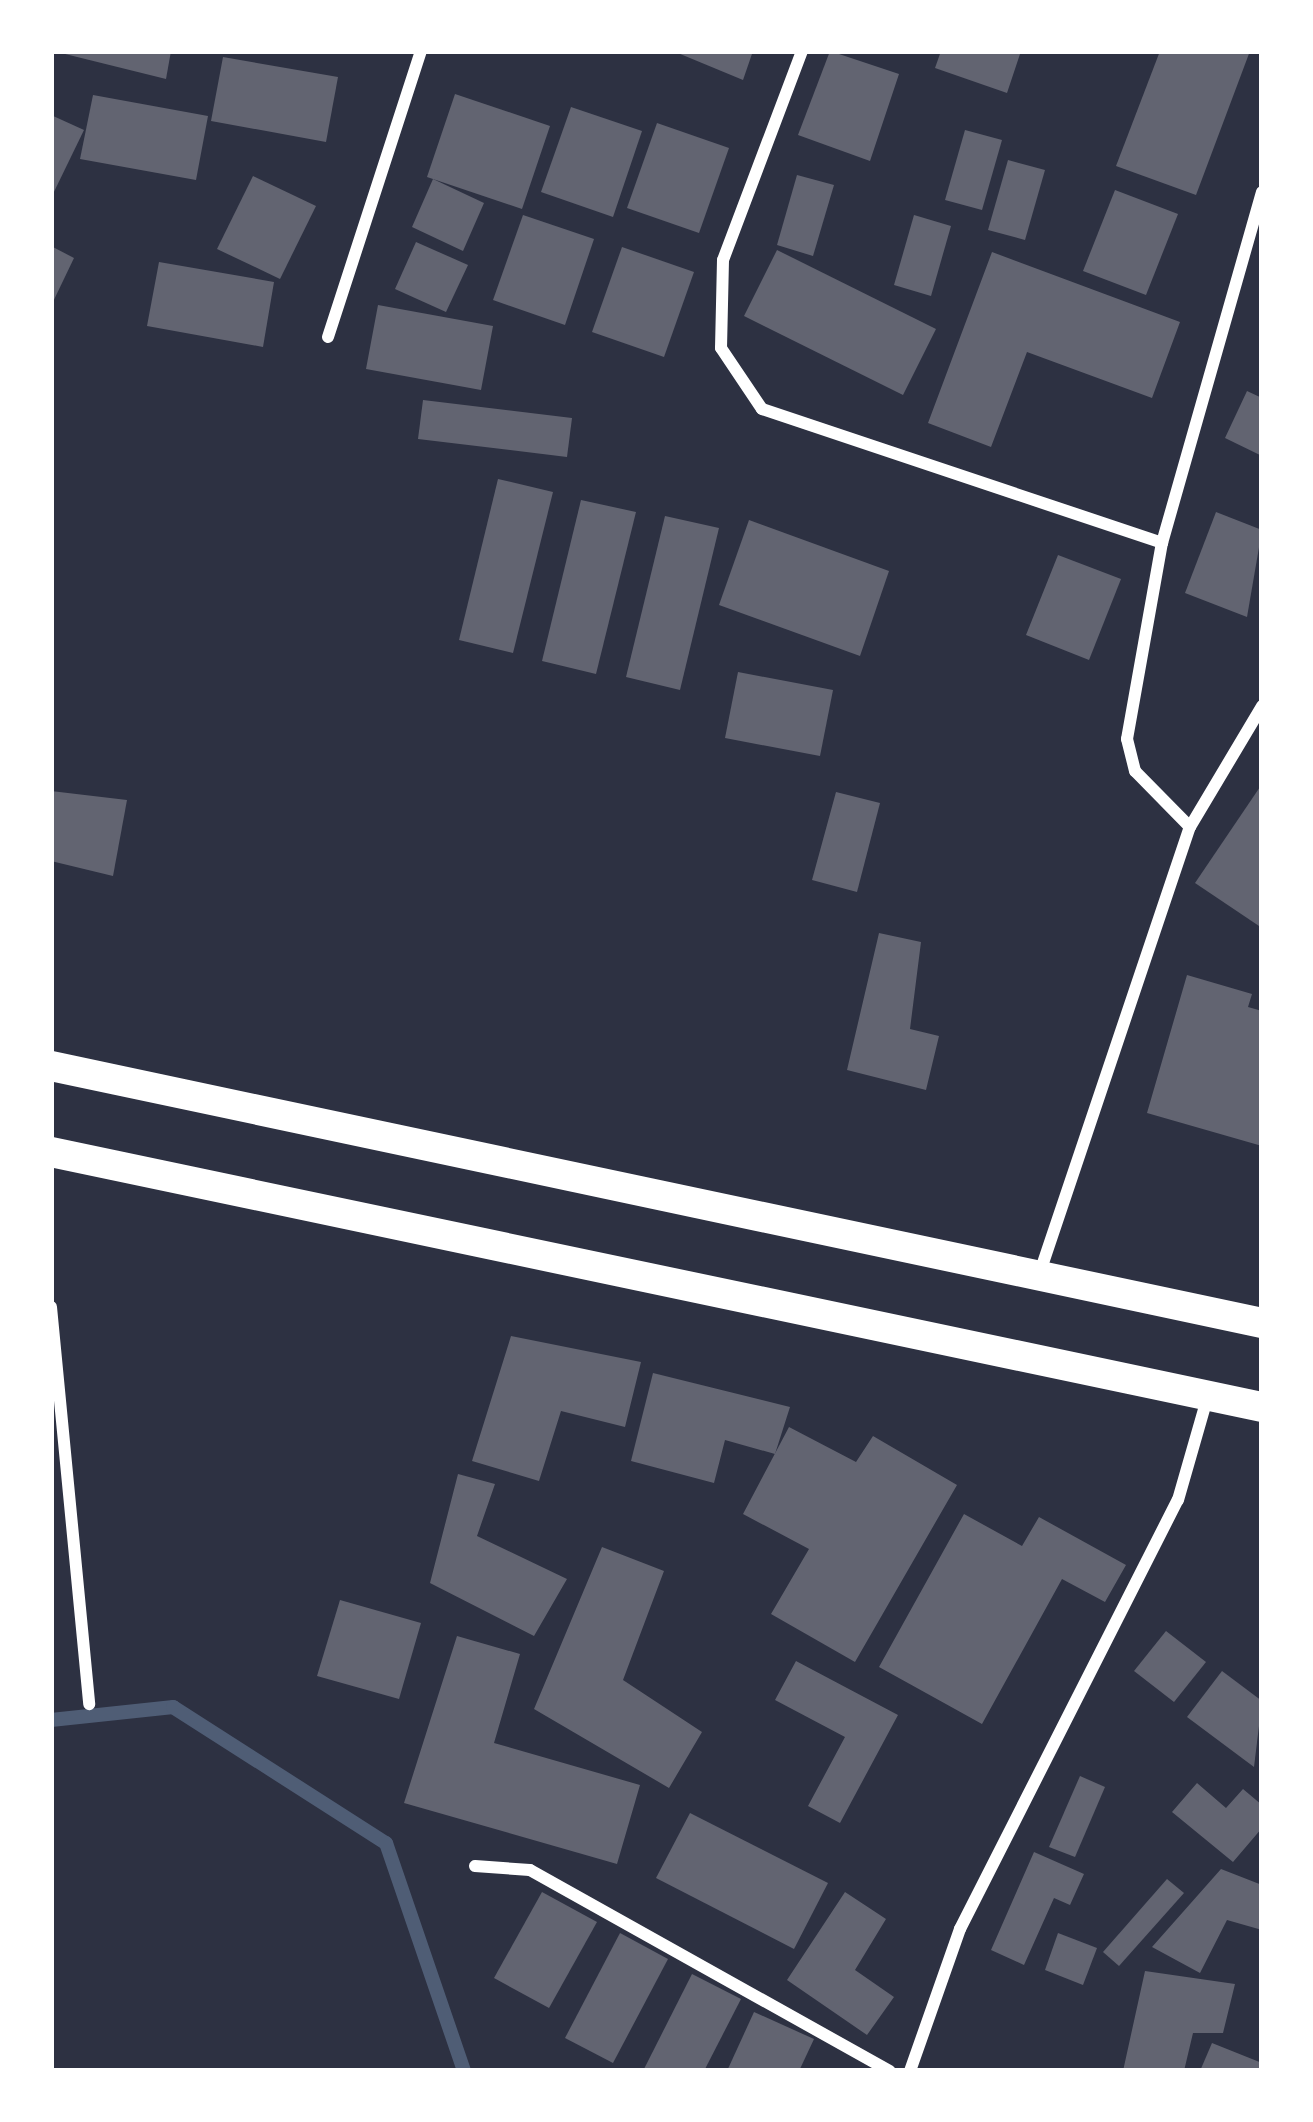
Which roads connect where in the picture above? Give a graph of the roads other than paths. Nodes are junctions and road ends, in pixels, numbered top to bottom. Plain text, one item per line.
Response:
1 (421, 51) edge
2 (802, 51) edge
3 (1262, 192) edge
4 (328, 337) dead end
5 (1162, 543) junction
6 (1262, 706) edge
7 (1190, 827) junction
8 (51, 1066) edge
9 (51, 1152) edge
10 (1039, 1275) junction
11 (51, 1306) edge
12 (1262, 1323) edge
13 (1208, 1396) junction
14 (1262, 1407) edge
15 (89, 1704) dead end
16 (475, 1866) dead end
17 (890, 2071) edge
18 (910, 2071) edge

1 - 4 street
2 - 5 street
3 - 5 street
5 - 7 street
6 - 7 street
7 - 10 street
8 - 10 main road
9 - 13 main road
10 - 12 main road
11 - 15 street
13 - 14 main road
13 - 18 street
16 - 17 street

